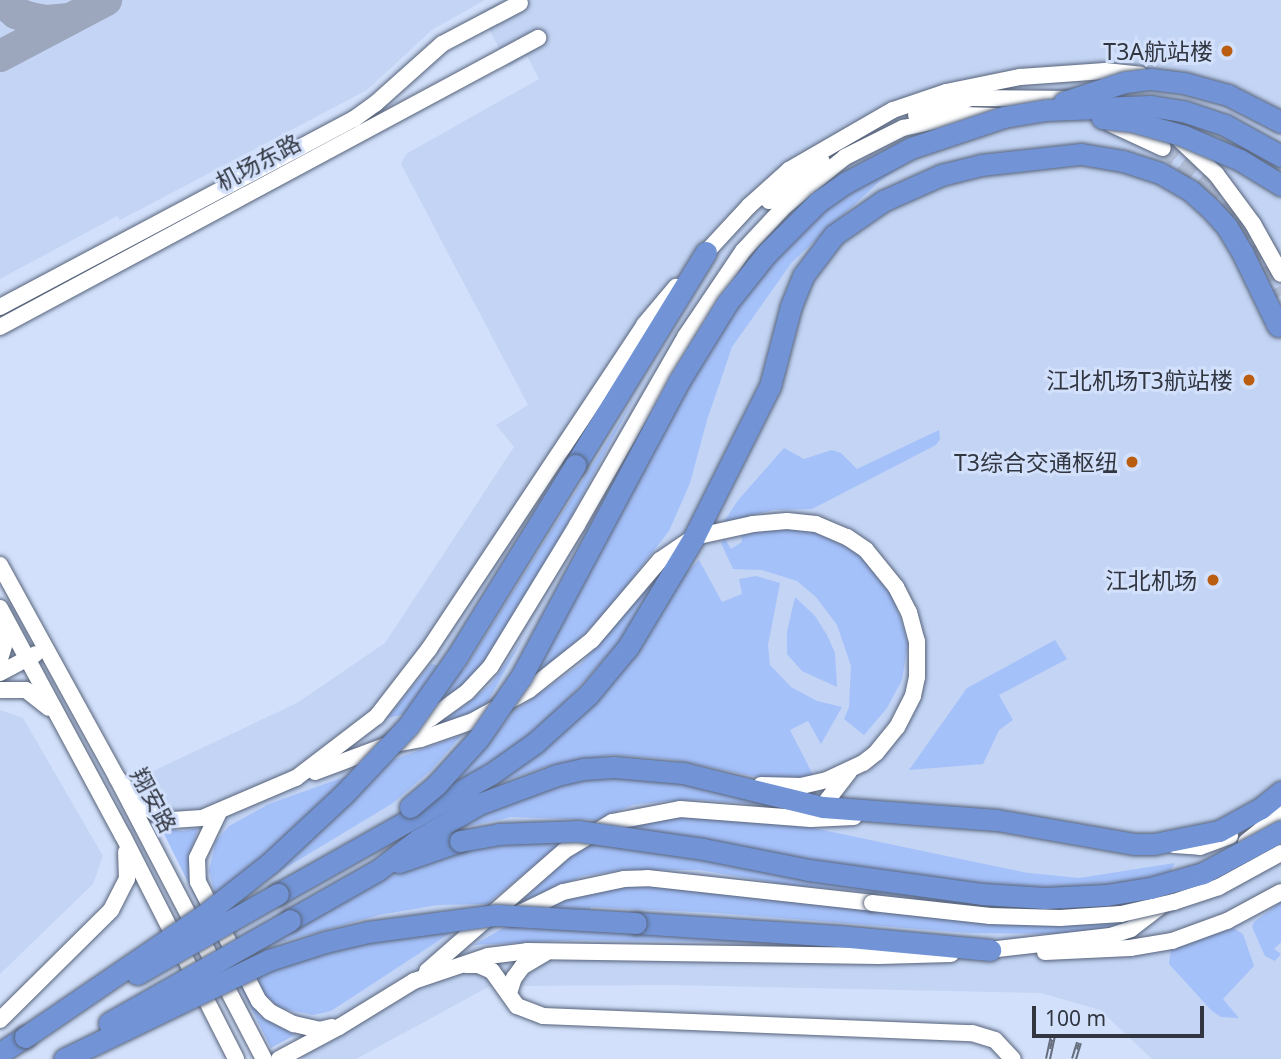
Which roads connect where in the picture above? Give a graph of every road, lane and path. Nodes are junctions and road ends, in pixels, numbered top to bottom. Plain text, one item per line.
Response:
1 (520, 3) dead end
2 (538, 38) dead end
3 (971, 98) junction
4 (1040, 111) junction
5 (1004, 117) junction
6 (1281, 124) edge
7 (1163, 148) tunnel mouth
8 (1281, 156) edge
9 (1281, 185) edge
10 (713, 245) junction
11 (1281, 274) edge
12 (0, 307) edge
13 (1278, 326) dead end
14 (0, 327) edge
15 (694, 537) junction
16 (0, 565) edge
17 (0, 608) edge
18 (0, 627) edge
19 (48, 652) junction
20 (0, 659) edge
21 (29, 662) junction
22 (0, 673) edge
23 (0, 683) edge
24 (0, 690) edge
25 (62, 723) junction
26 (385, 746) junction
27 (850, 771) junction
28 (117, 778) junction
29 (296, 778) junction
30 (738, 784) junction
31 (1281, 792) edge
32 (1281, 806) edge
33 (219, 812) junction
34 (817, 813) junction
35 (1281, 814) edge
36 (1281, 831) edge
37 (122, 836) junction
38 (368, 842) junction
39 (1154, 844) junction
40 (1281, 853) edge
41 (378, 870) junction
42 (1281, 892) edge
43 (990, 950) junction
44 (548, 951) junction
45 (456, 956) junction
46 (509, 993) junction
47 (0, 1020) edge
48 (343, 1025) junction
49 (25, 1037) junction
50 (0, 1053) edge
51 (51, 1059) edge
52 (64, 1059) edge
53 (236, 1059) edge
54 (264, 1059) edge
55 (279, 1059) edge
56 (1013, 1059) edge

1 - 12 main road, 机场东路
2 - 14 main road, 机场东路
3 - 7 main road
3 - 10 main road
3 - 11 main road
4 - 5 highway, bridge
4 - 6 highway, bridge
4 - 8 highway, bridge
4 - 9 highway, bridge
5 - 26 main road
5 - 38 highway, bridge
6 - 10 main road
10 - 29 main road
10 - 49 highway, bridge
13 - 15 highway
15 - 26 main road
15 - 27 main road
15 - 38 highway
16 - 19 main road, 翔安路
17 - 21 main road, 翔安路
18 - 20 main road
19 - 21 main road
19 - 28 main road, 翔安路
21 - 22 main road
21 - 23 main road
21 - 25 main road, 翔安路
24 - 25 main road
25 - 37 main road, 翔安路
26 - 29 main road
27 - 30 main road
27 - 34 main road
28 - 33 main road
28 - 54 main road, 翔安路
29 - 33 main road
30 - 34 highway
30 - 41 highway
31 - 39 highway
32 - 39 main road
33 - 48 main road
34 - 39 highway
34 - 45 main road
35 - 43 main road
36 - 41 highway, bridge
37 - 47 main road
37 - 53 main road, 翔安路
38 - 49 highway, bridge
40 - 45 main road, bridge
41 - 51 highway, bridge
42 - 43 main road
43 - 44 main road
43 - 52 highway, bridge
44 - 45 main road
44 - 46 main road
45 - 46 main road
45 - 48 main road
46 - 56 main road
48 - 55 main road
49 - 50 highway

